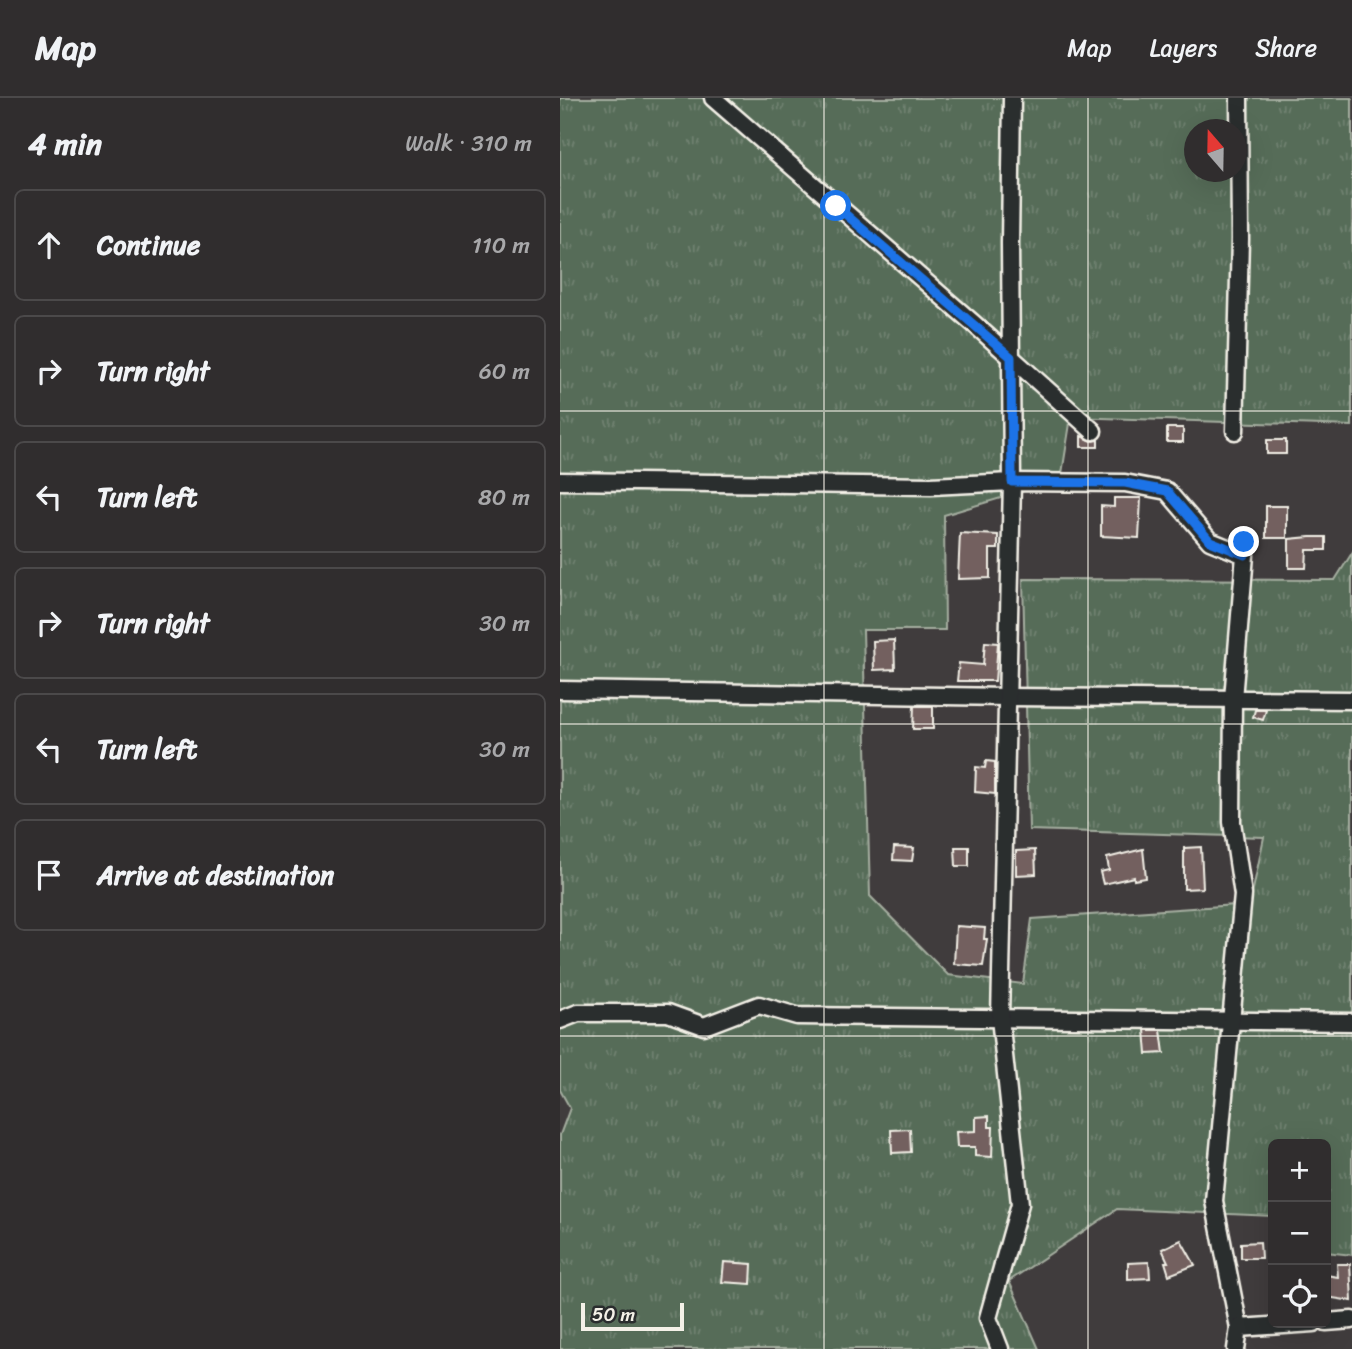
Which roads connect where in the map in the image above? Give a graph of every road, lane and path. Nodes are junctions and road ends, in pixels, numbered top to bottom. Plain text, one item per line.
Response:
1 (713, 98) edge
2 (1012, 98) edge
3 (1239, 98) edge
4 (1011, 357) junction
5 (1093, 431) dead end
6 (1235, 431) dead end
7 (560, 481) edge
8 (1012, 482) junction
9 (560, 690) edge
10 (1007, 697) junction
11 (1233, 699) junction
12 (1352, 700) edge
13 (1000, 1018) junction
14 (560, 1020) edge
15 (1232, 1021) junction
16 (1352, 1022) edge
17 (1352, 1320) edge
18 (1331, 1322) edge
19 (1268, 1326) edge
20 (1239, 1328) junction
21 (1000, 1349) edge
22 (1236, 1349) edge

1 - 4 street
2 - 4 street
3 - 6 street
4 - 5 street
4 - 8 street
7 - 8 street
8 - 10 street
8 - 11 street
9 - 10 street
10 - 11 street
10 - 13 street
11 - 12 street
11 - 15 street
13 - 14 street
13 - 15 street
13 - 21 street
15 - 16 street
15 - 20 street
17 - 18 street
19 - 20 street
20 - 22 street

